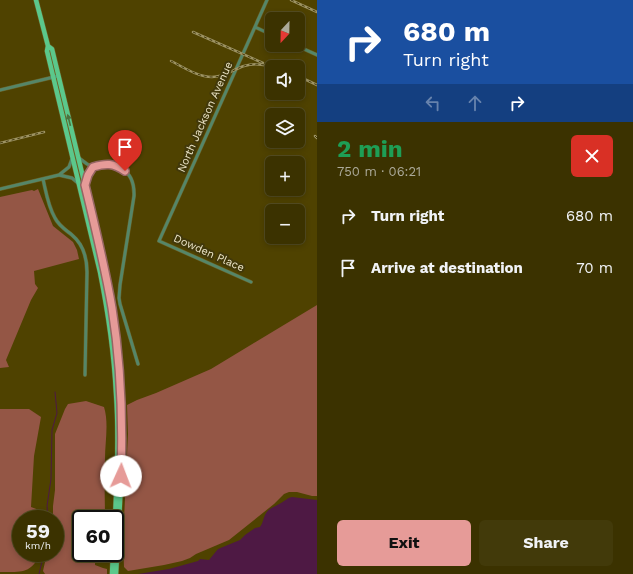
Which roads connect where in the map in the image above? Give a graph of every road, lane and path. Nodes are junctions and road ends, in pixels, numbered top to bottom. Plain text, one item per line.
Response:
1 (36, 0) edge
2 (267, 0) edge
3 (255, 27) junction
4 (265, 32) edge
5 (305, 50) edge
6 (317, 55) edge
7 (56, 77) junction
8 (0, 90) edge
9 (79, 158) junction
10 (72, 159) junction
11 (93, 167) junction
12 (59, 175) junction
13 (43, 179) junction
14 (78, 183) junction
15 (85, 185) junction
16 (0, 189) edge
17 (159, 241) joint
18 (251, 282) dead end
19 (116, 357) junction
20 (138, 364) dead end
21 (85, 375) dead end
22 (115, 510) edge
23 (113, 562) edge
24 (112, 574) edge
25 (116, 574) edge

1 - 7 main road
2 - 3 street, North Jackson Avenue
3 - 4 street
3 - 17 street, North Jackson Avenue
5 - 6 street
7 - 8 street
9 -> 7 main road
7 - 10 main road
9 - 11 street
9 - 15 main road
10 - 12 street
10 - 14 main road
11 - 15 street
11 - 20 street
12 - 13 street
12 - 14 street
13 - 16 street
13 - 21 street
14 - 19 main road
15 - 19 main road
17 - 18 street, Dowden Place
19 - 22 main road
19 - 25 main road
23 - 24 main road

